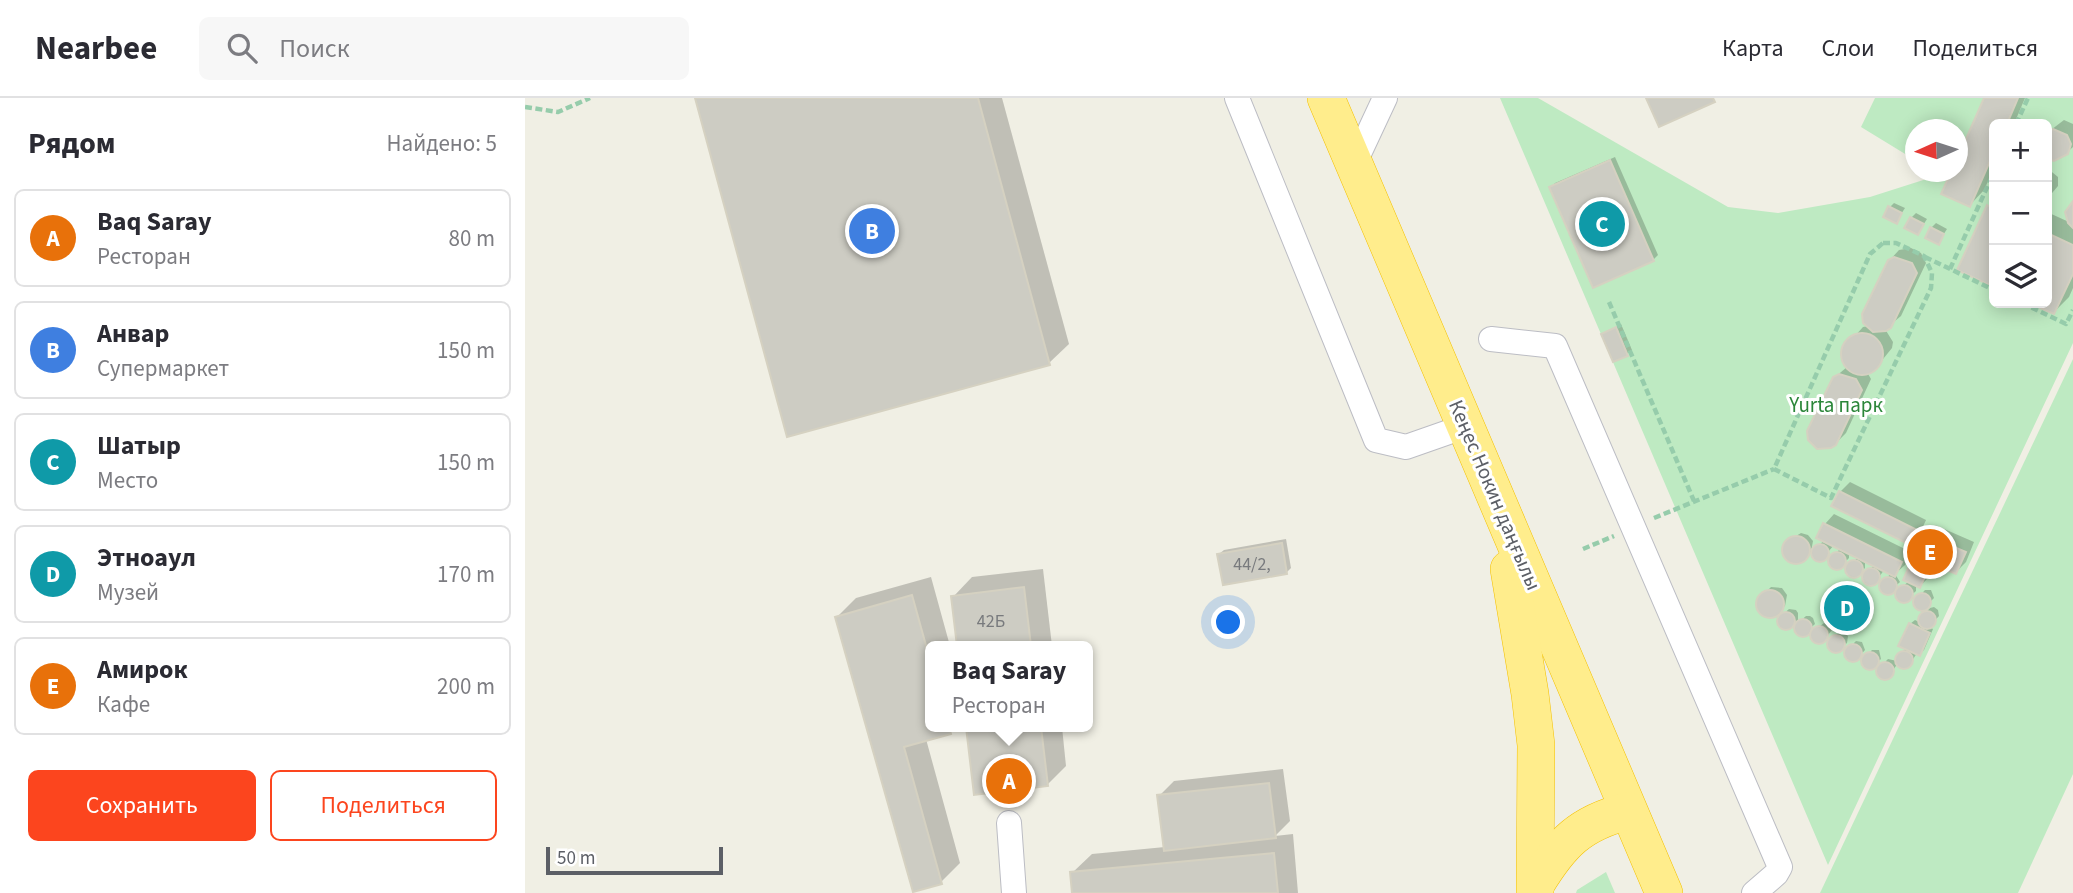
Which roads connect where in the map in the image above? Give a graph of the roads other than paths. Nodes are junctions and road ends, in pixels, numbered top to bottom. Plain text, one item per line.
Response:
1 (1237, 98) edge
2 (1326, 98) edge
3 (1385, 98) edge
4 (1357, 170) junction
5 (1491, 339) dead end
6 (1466, 426) junction
7 (1495, 496) junction
8 (1628, 811) junction
9 (1009, 823) dead end
10 (1535, 888) edge
11 (1014, 893) edge
12 (1664, 893) edge
13 (1754, 893) edge

1 - 6 lane
2 - 4 highway, Кеңес Нокин даңғылы
3 - 4 lane
4 - 6 highway, Кеңес Нокин даңғылы
5 - 13 lane
6 - 7 highway, Кеңес Нокин даңғылы
7 - 8 highway, Кеңес Нокин даңғылы
7 - 10 highway
8 - 10 highway
8 - 12 highway, Кеңес Нокин даңғылы
9 - 11 lane

